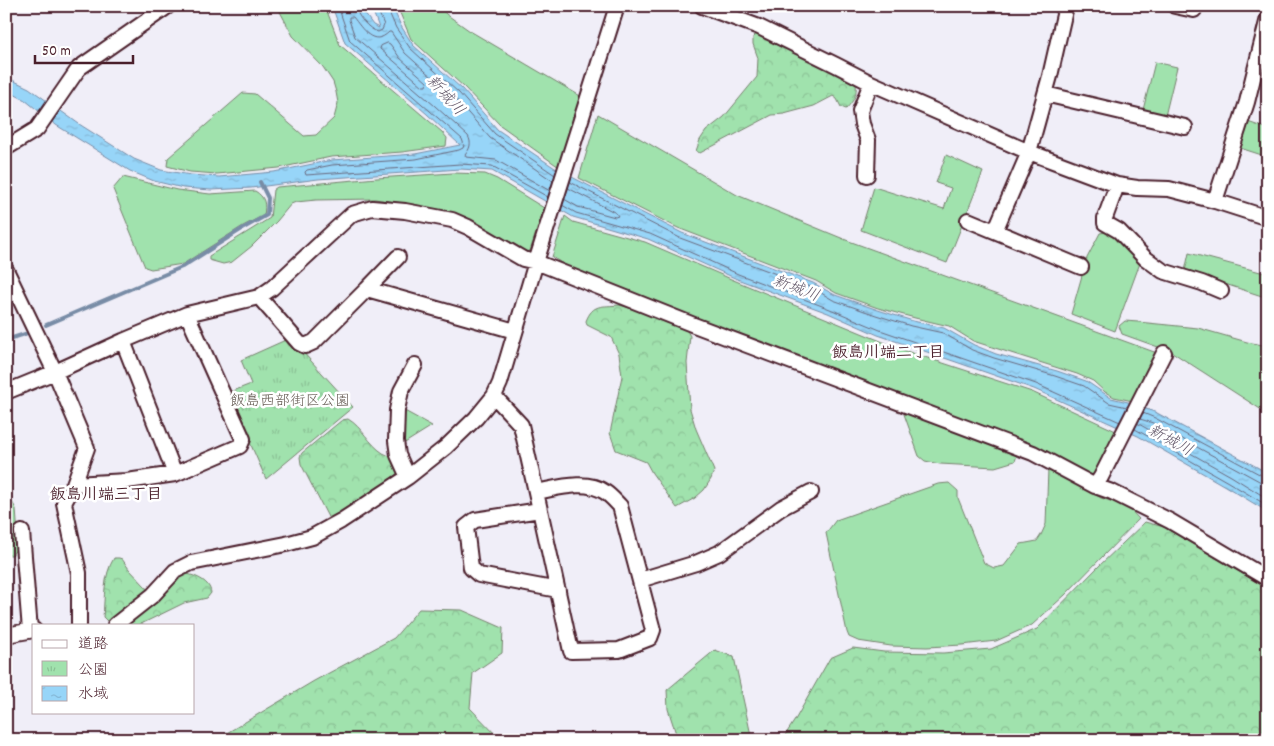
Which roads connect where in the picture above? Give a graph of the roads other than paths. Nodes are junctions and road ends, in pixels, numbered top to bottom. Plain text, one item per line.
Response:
1 (168, 6) edge
2 (617, 6) edge
3 (702, 6) edge
4 (1066, 6) edge
5 (1176, 6) edge
6 (1194, 10) dead end
7 (1268, 18) edge
8 (871, 83) junction
9 (1045, 94) junction
10 (1185, 127) dead end
11 (6, 148) edge
12 (1029, 152) junction
13 (867, 175) dead end
14 (1117, 185) junction
15 (1215, 201) junction
16 (1268, 218) edge
17 (968, 220) dead end
18 (995, 231) junction
19 (398, 257) dead end
20 (536, 262) junction
21 (1081, 267) dead end
22 (6, 270) edge
23 (368, 289) junction
24 (1221, 291) dead end
25 (258, 297) junction
26 (187, 314) junction
27 (516, 331) junction
28 (123, 341) junction
29 (1164, 353) dead end
30 (415, 365) dead end
31 (55, 372) junction
32 (6, 392) edge
33 (494, 396) junction
34 (175, 474) junction
35 (408, 477) junction
36 (1098, 481) junction
37 (74, 484) junction
38 (536, 492) junction
39 (811, 492) dead end
40 (540, 510) junction
41 (22, 532) dead end
42 (1268, 579) edge
43 (640, 580) junction
44 (558, 590) junction
45 (79, 624) edge
46 (116, 624) edge
47 (32, 630) edge
48 (6, 635) edge

1 - 11 street
2 - 20 street
3 - 8 street
4 - 9 street
5 - 6 street
7 - 15 street
8 - 12 street
8 - 13 street
9 - 10 street
9 - 12 street
12 - 14 street
12 - 18 street
14 - 15 street
14 - 24 street
15 - 16 street
17 - 18 street
18 - 21 street
19 - 23 street
20 - 25 street
20 - 27 street
20 - 36 street
22 - 31 street
23 - 25 street
23 - 27 street
25 - 26 street
26 - 28 street
26 - 34 street
27 - 33 street
28 - 31 street
28 - 34 street
29 - 36 street
30 - 35 street
31 - 32 street
31 - 37 street
33 - 35 street
33 - 38 street
34 - 37 street
35 - 46 street
36 - 42 street
37 - 45 street
38 - 40 street
38 - 43 street
39 - 43 street
40 - 44 street
40 - 44 street
41 - 47 street
43 - 44 street
47 - 48 street

